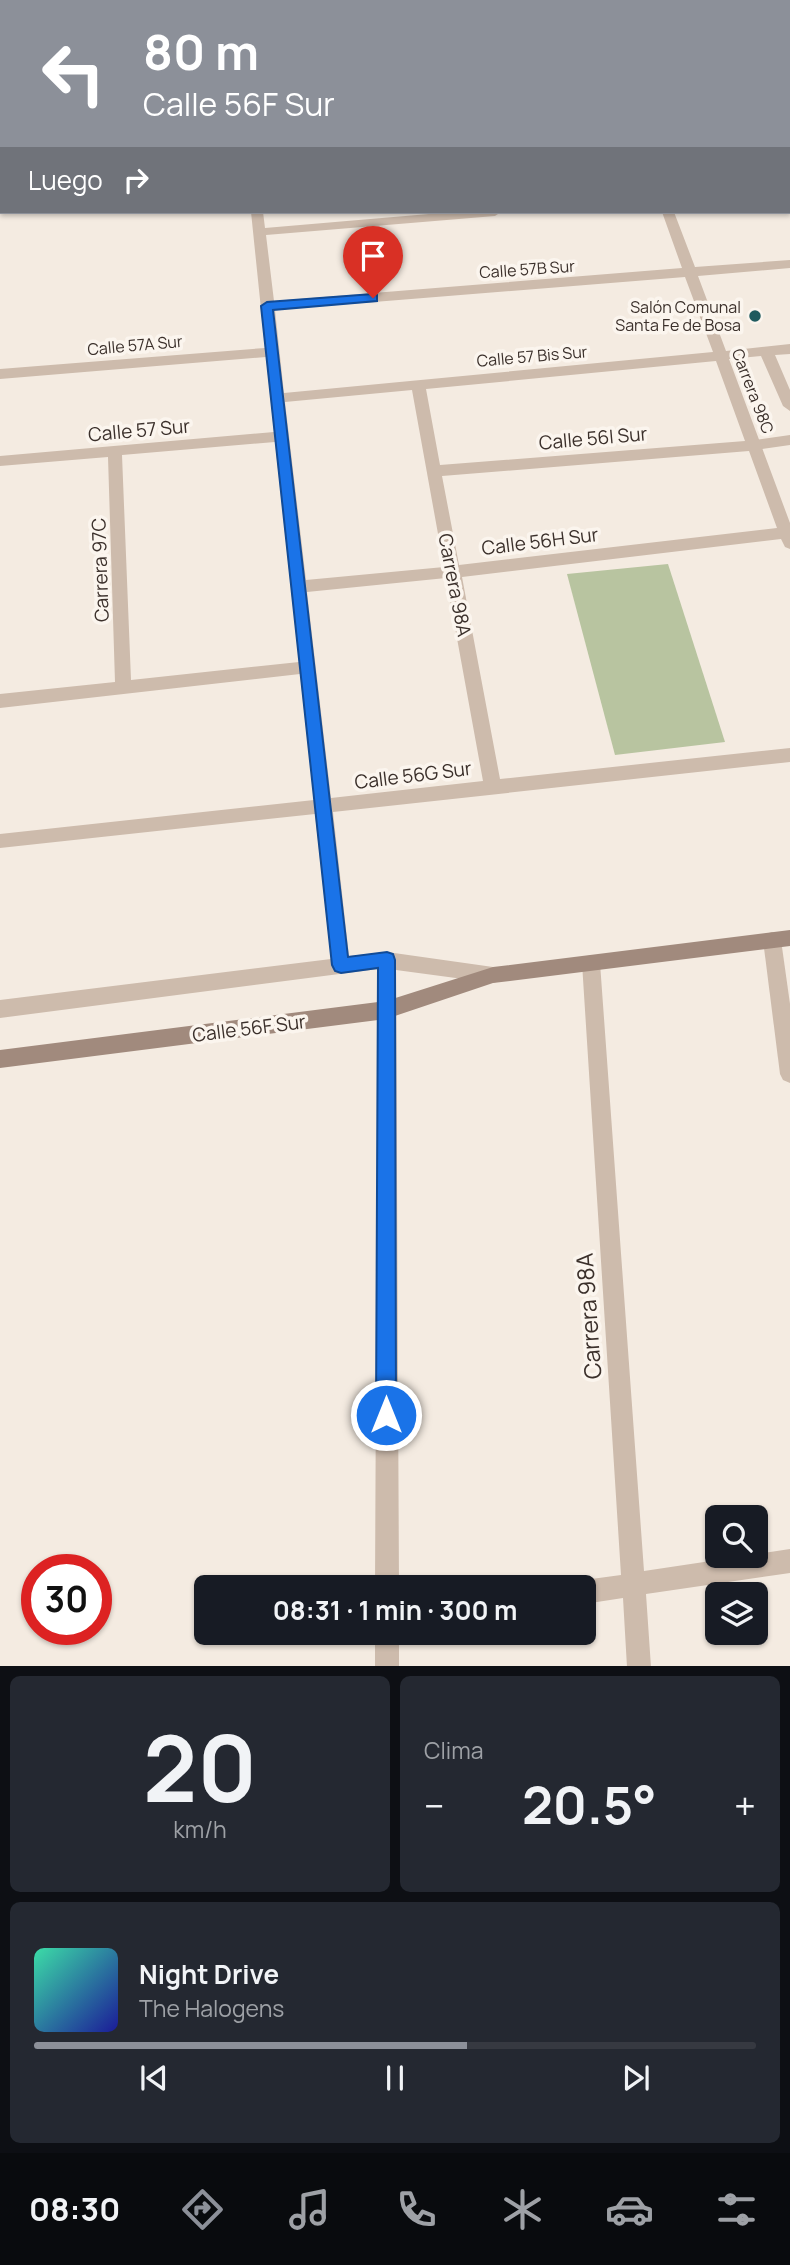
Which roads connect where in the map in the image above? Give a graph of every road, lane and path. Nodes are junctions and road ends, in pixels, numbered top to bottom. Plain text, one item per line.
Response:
1 (257, 214) edge
2 (441, 214) edge
3 (669, 214) edge
4 (387, 216) edge
5 (259, 232) junction
6 (790, 264) edge
7 (691, 274) junction
8 (267, 306) junction
9 (790, 349) edge
10 (766, 351) junction
11 (272, 352) junction
12 (721, 355) junction
13 (0, 374) edge
14 (418, 384) junction
15 (277, 398) junction
16 (790, 406) edge
17 (282, 436) junction
18 (790, 440) edge
19 (755, 444) junction
20 (115, 451) junction
21 (0, 461) edge
22 (434, 471) junction
23 (788, 538) edge
24 (453, 572) junction
25 (298, 587) junction
26 (307, 667) junction
27 (123, 687) junction
28 (0, 701) edge
29 (790, 755) edge
30 (493, 787) junction
31 (323, 806) junction
32 (0, 841) edge
33 (781, 939) edge
34 (387, 960) junction
35 (591, 962) junction
36 (341, 965) junction
37 (493, 975) junction
38 (0, 1009) edge
39 (386, 1010) junction
40 (0, 1059) edge
41 (790, 1074) edge
42 (790, 1561) edge
43 (387, 1575) edge
44 (634, 1585) junction
45 (596, 1590) edge
46 (387, 1645) edge
47 (387, 1666) edge
48 (639, 1666) edge

1 - 5 street
2 - 4 street
3 - 7 street, Carrera 98C
4 - 5 street
5 - 8 street
6 - 7 street, Calle 57B Sur
7 - 8 street, Calle 57B Sur
7 - 12 street, Carrera 98C
8 - 11 street
9 - 10 street, Calle 57 Bis Sur
10 - 12 street, Calle 57 Bis Sur
10 - 16 street
11 - 13 street, Calle 57A Sur
11 - 15 street
12 - 14 street, Calle 57 Bis Sur
12 - 19 street, Carrera 98C
14 - 15 street, Calle 57 Bis Sur
14 - 22 street, Carrera 98A
15 - 17 street
17 - 20 street, Calle 57 Sur
17 - 25 street
18 - 19 street, Calle 56I Sur
19 - 22 street, Calle 56I Sur
19 - 23 street, Carrera 98C
20 - 21 street, Calle 57 Sur
20 - 27 street, Carrera 97C
22 - 24 street, Carrera 98A
23 - 24 street, Calle 56H Sur
24 - 25 street, Calle 56H Sur
24 - 30 street, Carrera 98A
25 - 26 street
26 - 27 street
26 - 31 street
27 - 28 street
29 - 30 street, Calle 56G Sur
30 - 31 street, Calle 56G Sur
31 - 32 street, Calle 56G Sur
31 - 36 street
33 - 35 street, Calle 56F Sur
33 - 41 street
34 - 36 street, Calle 56F Sur
34 - 37 street, Calle 56F Sur
34 - 39 street
35 - 37 street, Calle 56F Sur
35 - 44 street, Carrera 98A
36 - 38 street, Calle 56F Sur
37 - 39 street, Calle 56F Sur
39 - 40 street, Calle 56F Sur
39 - 43 street
42 - 44 street
44 - 45 street
44 - 48 street, Carrera 98A
46 - 47 street

